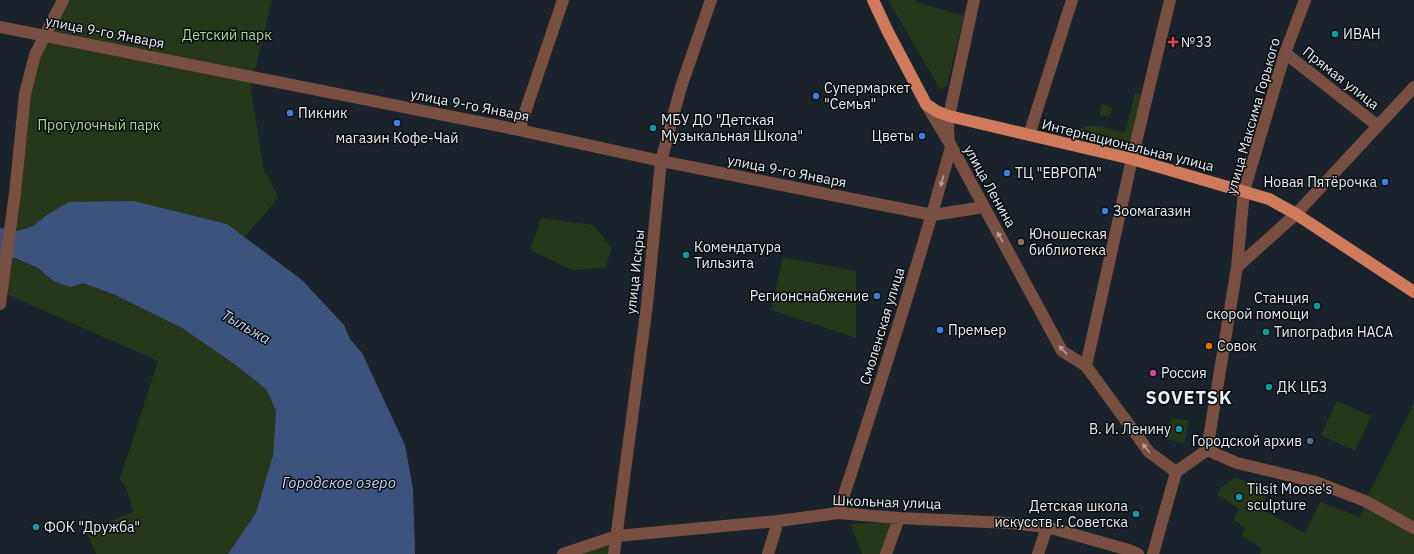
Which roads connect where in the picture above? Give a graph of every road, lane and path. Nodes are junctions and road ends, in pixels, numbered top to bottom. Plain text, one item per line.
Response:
1 (63, 0) edge
2 (563, 0) edge
3 (711, 0) edge
4 (873, 0) edge
5 (974, 0) edge
6 (1072, 0) edge
7 (1170, 0) edge
8 (1305, 0) edge
9 (0, 27) edge
10 (44, 36) junction
11 (1286, 53) junction
12 (1414, 87) edge
13 (926, 104) junction
14 (949, 116) junction
15 (1378, 126) junction
16 (519, 130) junction
17 (1029, 135) junction
18 (950, 145) junction
19 (1132, 159) junction
20 (662, 161) junction
21 (1244, 191) junction
22 (984, 207) junction
23 (1296, 214) junction
24 (933, 215) junction
25 (1236, 267) junction
26 (1414, 292) edge
27 (0, 304) edge
28 (1086, 366) junction
29 (1207, 450) junction
30 (1176, 472) junction
31 (838, 513) junction
32 (899, 518) junction
33 (778, 521) junction
34 (1047, 527) junction
35 (1414, 528) edge
36 (617, 536) junction
37 (563, 554) edge
38 (614, 554) edge
39 (768, 554) edge
40 (886, 554) edge
41 (1038, 554) edge
42 (1138, 554) edge
43 (1154, 554) edge

1 - 10 street
2 - 16 street
3 - 20 street, улица Искры
4 - 13 main road
5 - 14 street, улица Ленина
6 - 17 street
7 - 19 street
8 - 11 street, улица Максима Горького
9 - 10 street, улица 9-го Января
10 - 16 street, улица 9-го Января
10 - 27 street
11 - 15 street, Прямая улица
11 - 21 street, улица Максима Горького
12 - 15 street
13 - 14 main road
13 - 18 street
14 - 17 main road, Интернациональная улица
14 - 18 street, улица Ленина
15 - 23 street
16 - 20 street, улица 9-го Января
17 - 19 main road, Интернациональная улица
18 - 22 street, улица Ленина
18 -> 24 street, Смоленская улица
19 - 21 main road, Интернациональная улица
19 - 28 street
20 - 24 street, улица 9-го Января
20 - 36 street, улица Искры
21 - 23 main road, Интернациональная улица
21 - 25 street, улица Максима Горького
22 - 24 street
28 -> 22 street, улица Ленина
23 - 25 street
23 - 26 main road, Интернациональная улица
24 - 31 street, Смоленская улица
25 - 29 street, улица Максима Горького
30 -> 28 street, улица Ленина
29 - 30 street
29 - 35 street
30 - 43 street
31 - 32 street, Школьная улица
31 - 33 street, Школьная улица
32 - 34 street, Школьная улица
32 - 40 street
33 - 36 street, Школьная улица
33 - 39 street
34 - 41 street
34 - 42 street, Школьная улица
36 - 37 street, Школьная улица
36 - 38 street, улица Искры

